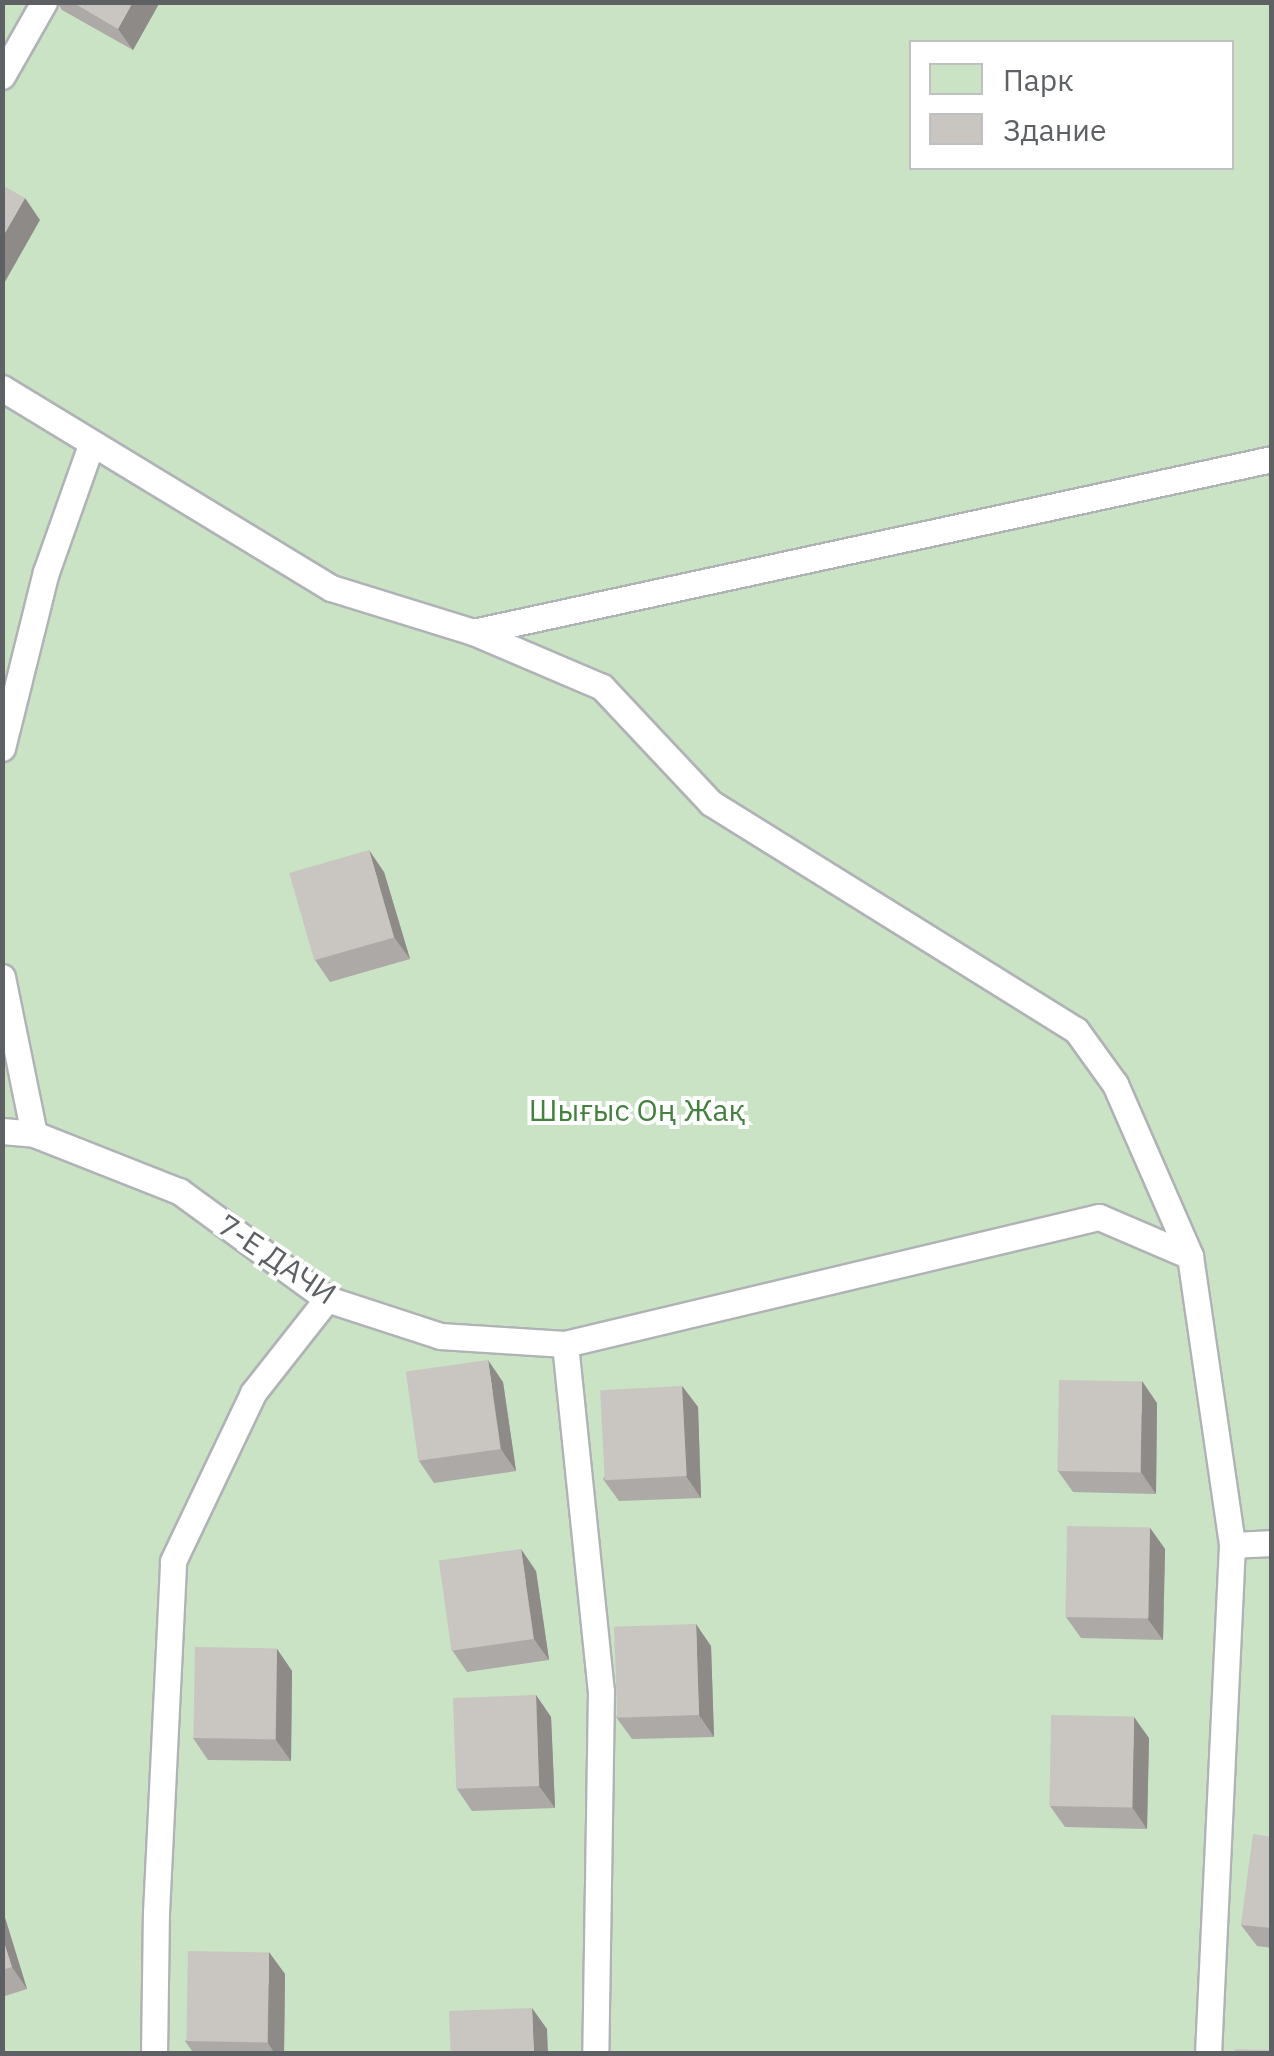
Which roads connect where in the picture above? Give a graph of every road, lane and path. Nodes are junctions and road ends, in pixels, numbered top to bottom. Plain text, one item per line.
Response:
1 (44, 2) edge
2 (2, 76) edge
3 (2, 388) edge
4 (91, 445) junction
5 (1272, 459) edge
6 (473, 632) junction
7 (2, 748) edge
8 (2, 977) edge
9 (2, 1130) edge
10 (34, 1134) junction
11 (1190, 1256) junction
12 (326, 1299) junction
13 (565, 1344) junction
14 (1272, 1543) edge
15 (1232, 1545) junction
16 (154, 2054) edge
17 (594, 2054) edge
18 (1208, 2054) edge

1 - 2 lane
3 - 4 lane
4 - 6 lane
4 - 7 lane
5 - 6 lane
6 - 11 lane
8 - 10 lane
9 - 10 lane, 7-Е ДАЧИ
10 - 12 lane, 7-Е ДАЧИ
11 - 13 lane, 7-Е ДАЧИ
11 - 15 lane
12 - 13 lane, 7-Е ДАЧИ
12 - 16 lane
13 - 17 lane
14 - 15 lane
15 - 18 lane

